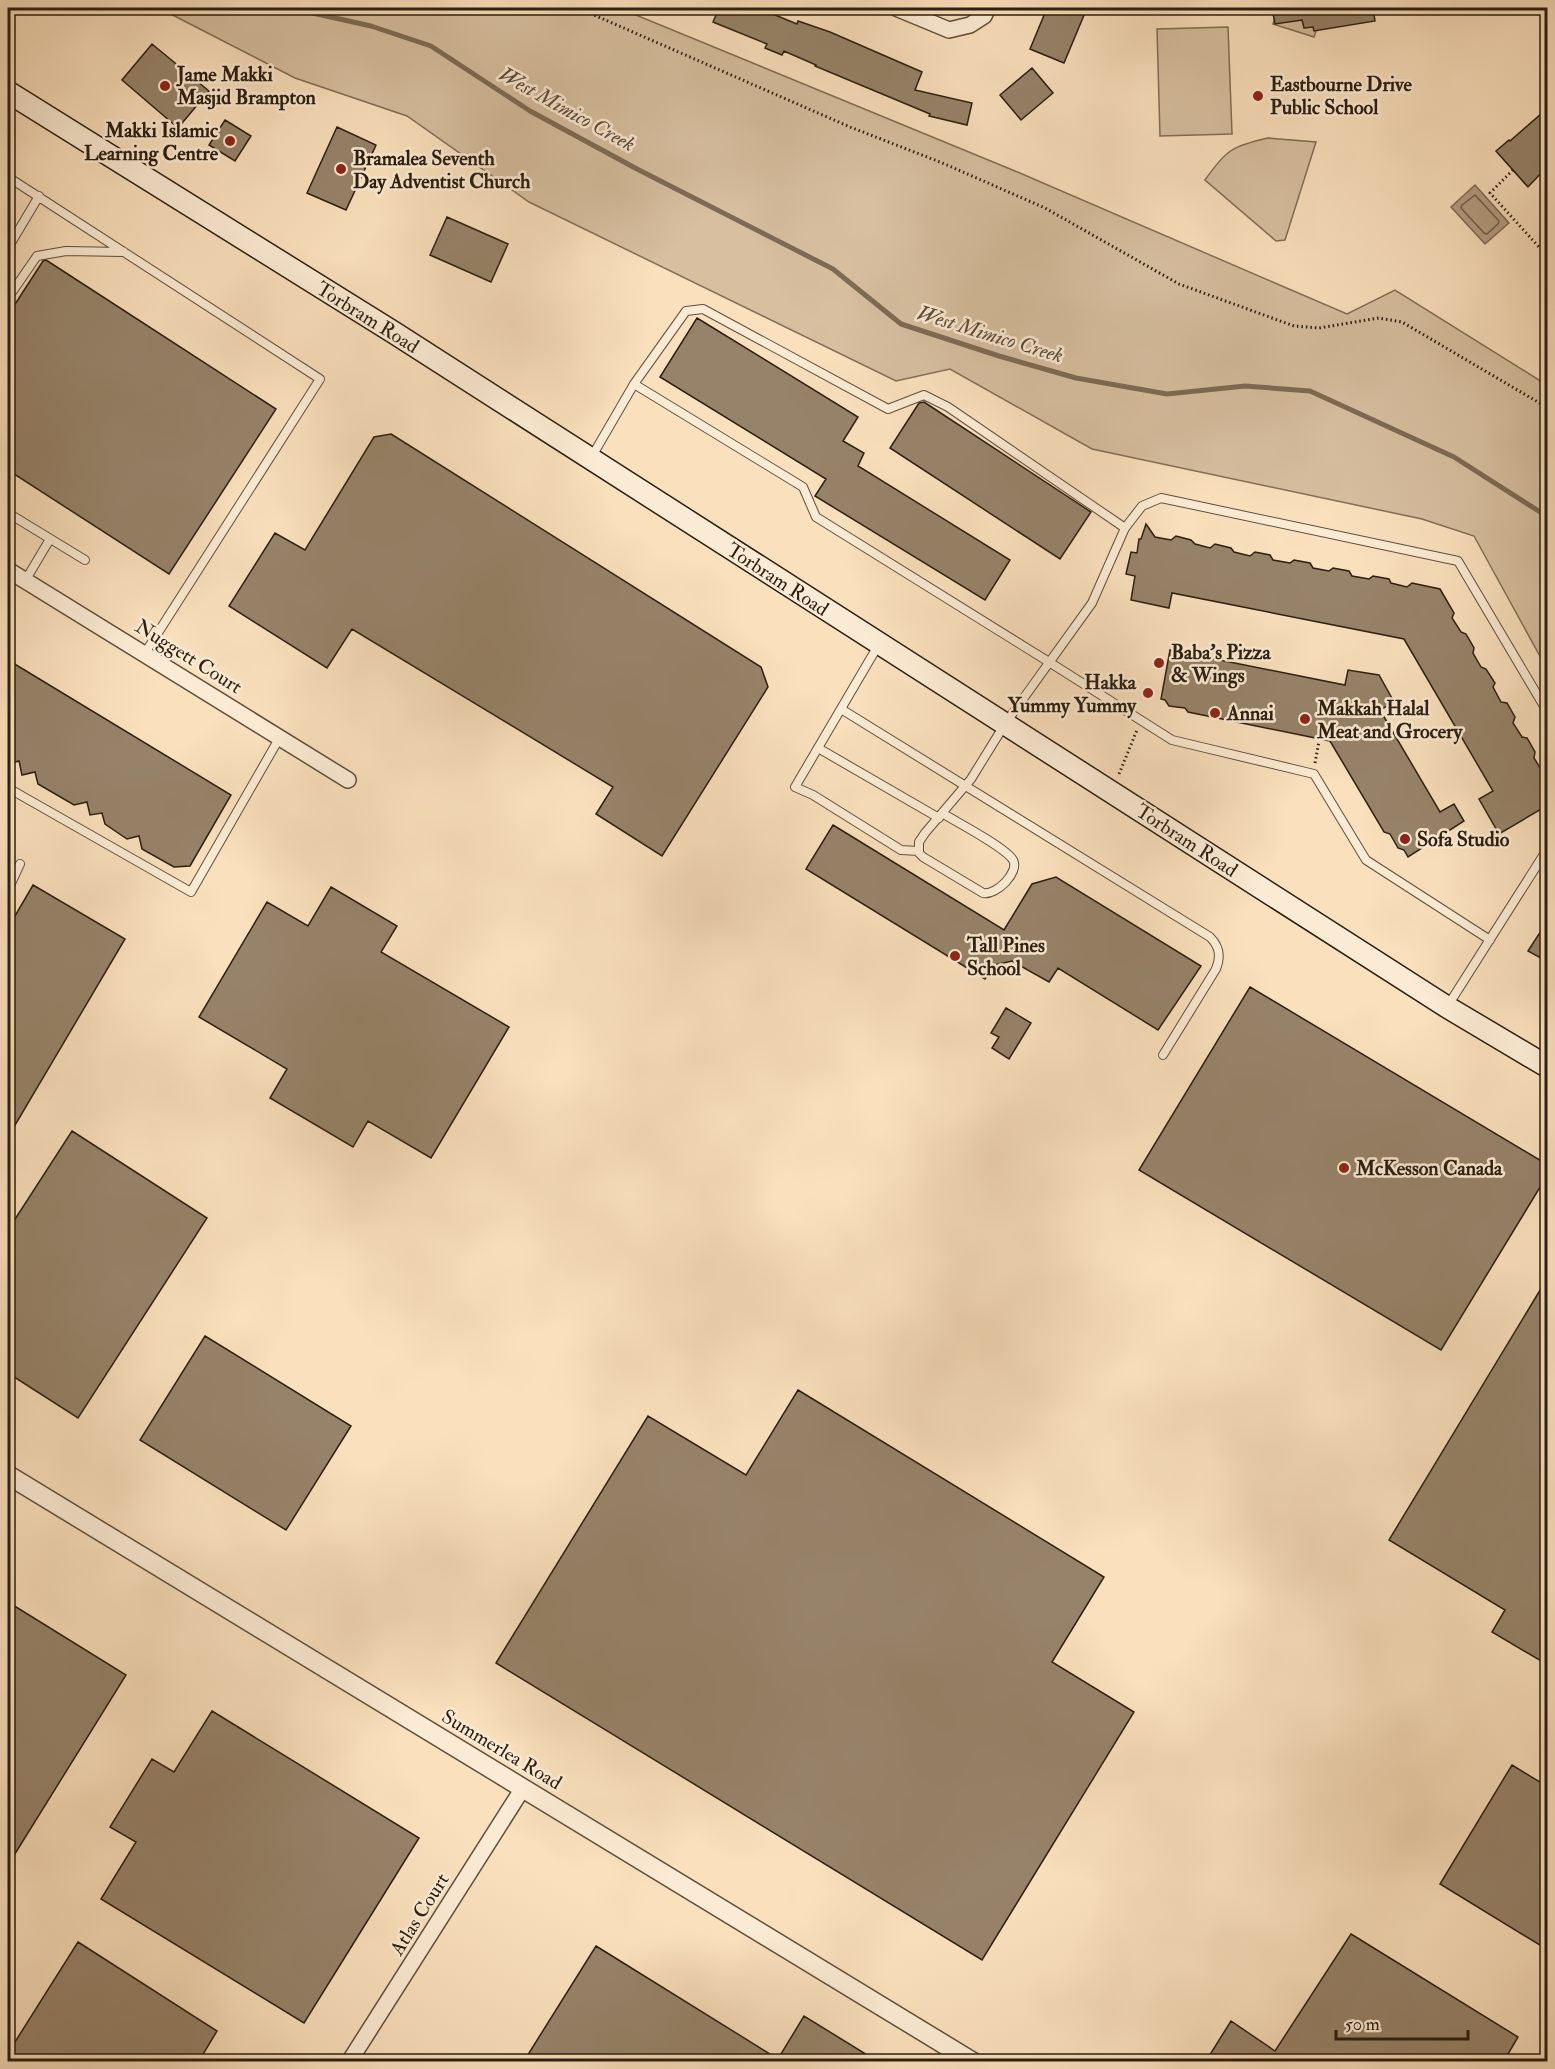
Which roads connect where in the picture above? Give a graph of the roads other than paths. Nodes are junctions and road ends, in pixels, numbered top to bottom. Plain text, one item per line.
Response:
1 (896, 8) edge
2 (988, 8) edge
3 (8, 92) edge
4 (8, 177) edge
5 (39, 196) junction
6 (8, 248) edge
7 (126, 252) junction
8 (8, 298) edge
9 (634, 384) junction
10 (591, 459) junction
11 (8, 513) edge
12 (1125, 528) junction
13 (50, 539) junction
14 (85, 560) dead end
15 (8, 570) edge
16 (25, 581) junction
17 (879, 644) junction
18 (145, 653) junction
19 (1049, 662) junction
20 (841, 709) junction
21 (1548, 713) edge
22 (1005, 724) junction
23 (280, 737) junction
24 (818, 748) junction
25 (348, 780) dead end
26 (966, 785) junction
27 (8, 788) edge
28 (940, 816) junction
29 (1548, 848) edge
30 (919, 851) junction
31 (20, 864) dead end
32 (8, 890) edge
33 (1490, 940) junction
34 (1447, 1007) junction
35 (1163, 1055) dead end
36 (1548, 1067) edge
37 (8, 1475) edge
38 (523, 1788) junction
39 (350, 2061) edge
40 (974, 2061) edge

1 - 2 street
3 - 10 main road, Torbram Road
4 - 5 lane
5 - 6 lane
5 - 7 lane
7 - 8 lane
7 - 18 lane
9 - 10 lane
9 - 12 lane
9 - 19 lane
10 - 17 main road, Torbram Road
11 - 13 lane
12 - 19 lane
12 - 21 lane
13 - 14 lane
13 - 16 lane
15 - 16 street, Nuggett Court
16 - 18 street, Nuggett Court
17 - 20 lane
17 - 22 main road, Torbram Road
18 - 23 street, Nuggett Court
19 - 22 lane
19 - 33 lane
20 - 24 lane
20 - 26 lane
22 - 26 lane
22 - 34 main road, Torbram Road
23 - 25 street, Nuggett Court
23 - 27 lane
24 - 28 lane
24 - 30 lane
26 - 28 lane
26 - 35 lane
28 - 30 lane
28 - 30 lane
29 - 33 lane
31 - 32 lane
33 - 34 lane
34 - 36 main road, Torbram Road
37 - 38 street, Summerlea Road
38 - 39 street, Atlas Court
38 - 40 street, Summerlea Road

